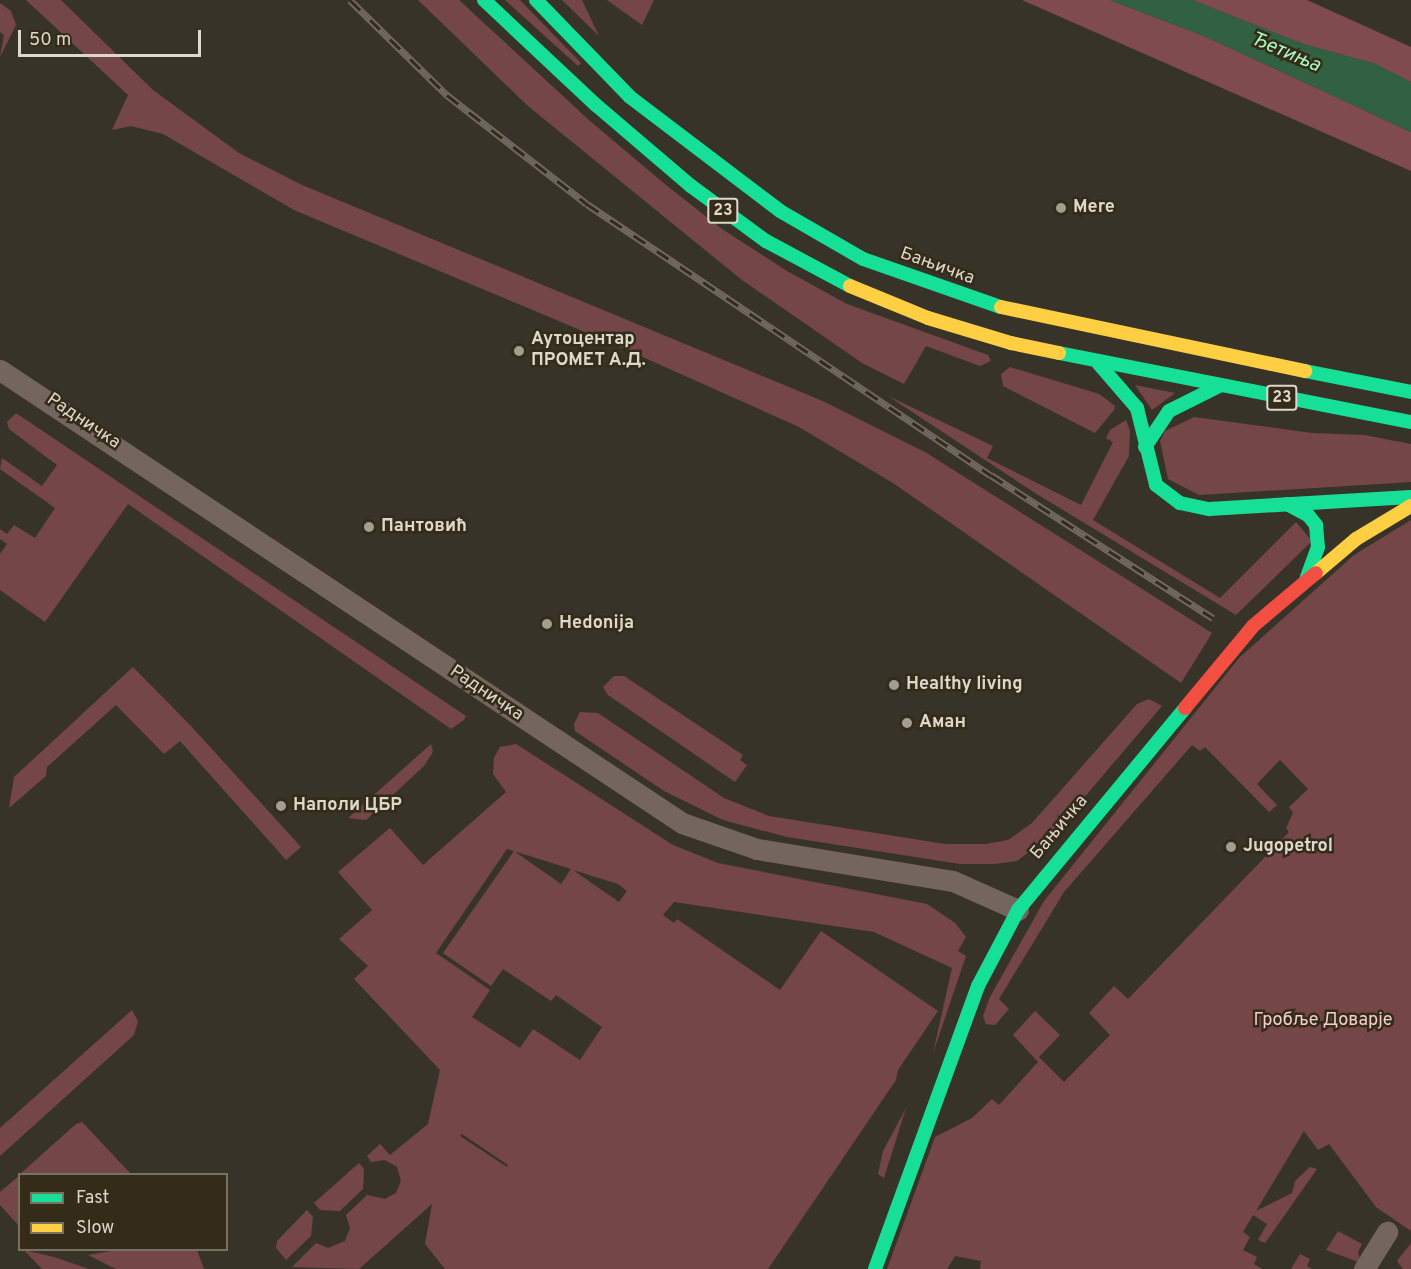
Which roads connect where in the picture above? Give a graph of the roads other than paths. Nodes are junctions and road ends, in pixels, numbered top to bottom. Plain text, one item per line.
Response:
1 (484, 0) edge
2 (536, 0) edge
3 (1098, 363) junction
4 (0, 370) edge
5 (1219, 386) junction
6 (1411, 392) edge
7 (1411, 422) edge
8 (1145, 447) junction
9 (1411, 497) edge
10 (1287, 504) junction
11 (1411, 506) edge
12 (1307, 578) junction
13 (1018, 910) junction
14 (1387, 1232) dead end
15 (875, 1269) edge
16 (1364, 1269) edge

1 - 3 street, 23
2 - 6 street, Бањичка
3 - 5 street, 23
3 - 8 street
4 - 13 street, Радничка
5 - 7 street, 23
5 - 8 street
8 - 10 street
9 - 10 street
10 - 12 street
11 - 12 street, Бањичка
12 - 13 street, Бањичка
13 - 15 street, Бањичка
14 - 16 street

